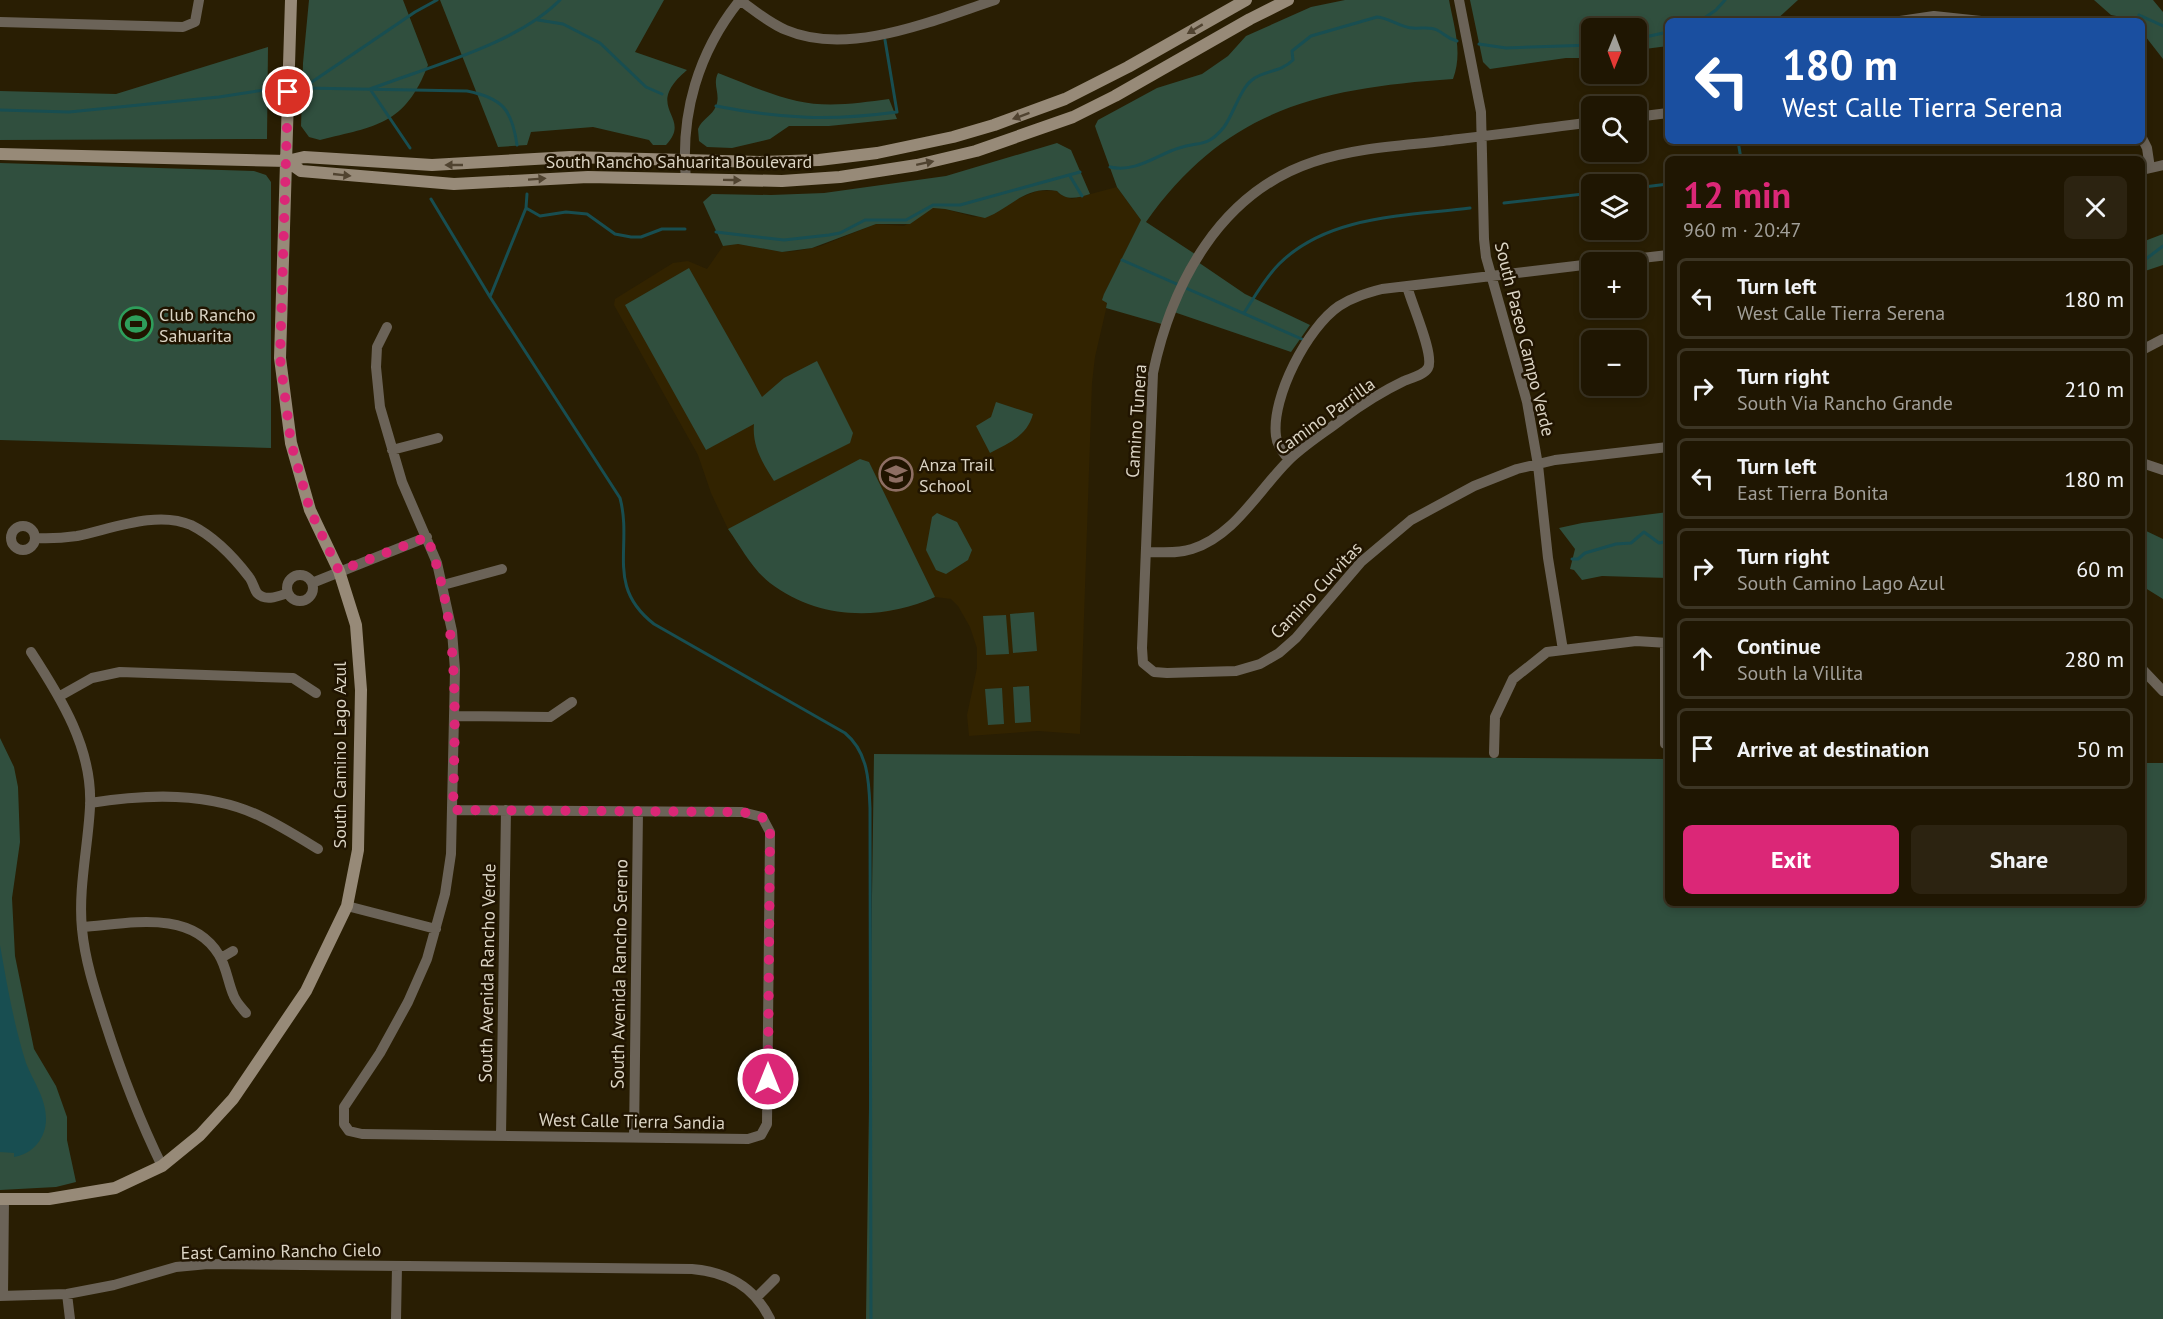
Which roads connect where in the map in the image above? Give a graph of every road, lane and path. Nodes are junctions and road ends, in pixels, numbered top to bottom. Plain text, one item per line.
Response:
1 (199, 0) edge
2 (291, 0) edge
3 (740, 0) edge
4 (995, 0) edge
5 (1246, 0) edge
6 (1288, 0) edge
7 (1459, 0) edge
8 (1920, 18) edge
9 (1953, 18) edge
10 (0, 22) edge
11 (1665, 113) edge
12 (1647, 116) edge
13 (1581, 123) edge
14 (1482, 136) junction
15 (2145, 144) edge
16 (0, 154) edge
17 (287, 161) junction
18 (685, 161) junction
19 (2163, 165) edge
20 (2146, 169) edge
21 (686, 180) junction
22 (1665, 255) edge
23 (1647, 257) edge
24 (1581, 265) edge
25 (1490, 277) junction
26 (1407, 286) junction
27 (387, 327) dead end
28 (2163, 339) edge
29 (2145, 348) edge
30 (438, 438) dead end
31 (1665, 447) edge
32 (392, 450) junction
33 (1289, 460) junction
34 (2145, 464) edge
35 (1538, 465) junction
36 (2163, 470) edge
37 (427, 537) junction
38 (36, 538) dead end
39 (1147, 552) junction
40 (502, 569) dead end
41 (339, 571) junction
42 (312, 582) junction
43 (443, 585) junction
44 (288, 593) junction
45 (1665, 643) edge
46 (1563, 650) junction
47 (31, 652) dead end
48 (1148, 669) joint
49 (2145, 672) edge
50 (2163, 691) edge
51 (316, 693) dead end
52 (60, 696) junction
53 (572, 702) dead end
54 (455, 716) junction
55 (1494, 753) dead end
56 (90, 803) junction
57 (453, 810) junction
58 (506, 810) junction
59 (638, 811) junction
60 (318, 849) dead end
61 (347, 906) junction
62 (82, 927) junction
63 (436, 929) junction
64 (233, 951) dead end
65 (221, 958) junction
66 (246, 1013) dead end
67 (501, 1136) junction
68 (634, 1138) junction
69 (162, 1166) junction
70 (2, 1199) edge
71 (397, 1266) junction
72 (775, 1279) dead end
73 (67, 1294) junction
74 (1, 1296) edge
75 (757, 1297) junction
76 (70, 1319) edge
77 (396, 1319) edge
78 (770, 1319) edge

1 - 10 street
2 - 17 street, South Camino Lago Azul
3 - 4 street
3 - 18 street
5 -> 18 street, South Rancho Sahuarita Boulevard
21 -> 6 street, South Rancho Sahuarita Boulevard
7 - 14 street, South Paseo Campo Verde
8 - 9 street
11 - 12 street
13 - 14 street, Camino Tunera
14 - 25 street, South Paseo Campo Verde
14 - 39 street, Camino Tunera
15 - 20 street
16 - 17 street, South Rancho Sahuarita Boulevard
18 -> 17 street, South Rancho Sahuarita Boulevard
17 -> 21 street, South Rancho Sahuarita Boulevard
17 - 41 street, South Camino Lago Azul
18 - 21 street
19 - 20 street
22 - 23 street
24 - 25 street
25 - 26 street
25 - 35 street, South Paseo Campo Verde
26 - 33 street
26 - 33 street, Camino Parrilla
27 - 32 street
28 - 29 street
30 - 32 street
31 - 35 street, Camino Curvitas
32 - 37 street
33 - 39 street, Camino Parrilla
34 - 36 street
35 - 46 street, South Paseo Campo Verde
35 - 48 street, Camino Curvitas
37 - 41 street
37 - 43 street
38 - 44 street
39 - 48 street, Camino Tunera
40 - 43 street
41 - 42 street
41 - 61 street, South Camino Lago Azul
42 - 44 street
42 - 44 street
43 - 54 street
45 - 46 street
46 - 55 street
47 - 52 street
49 - 50 street
51 - 52 street
52 - 56 street
53 - 54 street
54 - 57 street
56 - 60 street
56 - 62 street
57 - 58 street
57 - 63 street
58 - 59 street
58 - 67 street, South Avenida Rancho Verde
59 - 68 street, South Avenida Rancho Sereno
59 - 68 street, West Calle Tierra Sandia
61 - 63 street
61 - 69 street, South Camino Lago Azul
62 - 65 street
62 - 69 street
63 - 67 street, West Calle Tierra Sandia
64 - 65 street
65 - 66 street
67 - 68 street, West Calle Tierra Sandia
69 - 70 street, South Camino Lago Azul
70 - 74 street
71 - 73 street, East Camino Rancho Cielo
71 - 75 street, East Camino Rancho Cielo
71 - 77 street
72 - 75 street
73 - 74 street, East Camino Rancho Cielo
73 - 76 street
75 - 78 street

